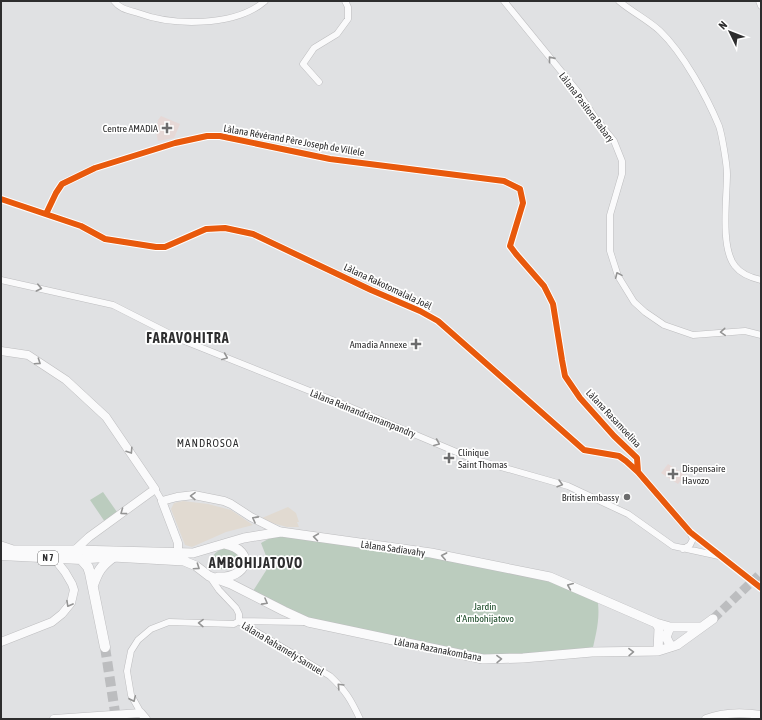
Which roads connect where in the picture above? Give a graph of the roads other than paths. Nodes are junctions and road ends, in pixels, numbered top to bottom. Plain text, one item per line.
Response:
1 (114, 1) edge
2 (265, 1) edge
3 (346, 1) edge
4 (504, 1) edge
5 (618, 1) edge
6 (759, 1) edge
7 (761, 6) edge
8 (319, 82) dead end
9 (515, 186) joint
10 (1, 199) edge
11 (46, 214) junction
12 (1, 280) edge
13 (761, 280) edge
14 (761, 335) edge
15 (1, 351) edge
16 (638, 472) junction
17 (155, 490) junction
18 (162, 501) junction
19 (281, 532) junction
20 (690, 532) junction
21 (225, 544) junction
22 (1, 546) edge
23 (683, 549) junction
24 (178, 553) junction
25 (78, 554) junction
26 (1, 555) edge
27 (114, 557) junction
28 (720, 557) junction
29 (54, 558) junction
30 (209, 576) junction
31 (92, 587) junction
32 (760, 588) edge
33 (713, 619) tunnel mouth
34 (239, 621) junction
35 (308, 622) junction
36 (656, 623) junction
37 (670, 627) junction
38 (702, 627) junction
39 (1, 642) edge
40 (105, 647) tunnel mouth
41 (671, 647) junction
42 (658, 651) junction
43 (141, 715) edge
44 (761, 715) edge
45 (54, 719) edge
46 (131, 719) edge
47 (360, 719) edge
48 (706, 719) edge

1 - 2 street
3 - 8 street
14 -> 4 street, Làlana Pasitora Rabary
5 - 13 street
6 - 7 street
9 - 11 street, Làlana Révérand Père Joseph de Villele
9 - 16 street, Làlana Rasamoelina
10 - 11 street, Làlana Rakotomalala Joël
11 - 16 street, Làlana Rakotomalala Joël
12 -> 23 street, Làlana Rainandriamampandry
15 -> 17 street
16 - 20 street, Làlana Rakotomalala Joël
17 - 18 street
17 -> 25 street
19 -> 18 street
18 - 24 street
19 - 21 main road, Làlana Sadiavahy
36 -> 19 main road, Làlana Sadiavahy
20 - 23 street
20 - 28 street, Làlana Rakotomalala Joël
21 - 24 main road, Làlana Sadiavahy
21 - 30 main road
22 - 25 main road
23 - 28 street, Làlana Rainandriamampandry
24 - 25 main road, Làlana Sadiavahy
25 - 27 main road
25 - 29 main road, N 7
25 - 31 main road
26 - 29 main road, N 7
27 -> 30 main road, Làlana Razanakombana
27 - 31 main road
28 - 32 street, Làlana Rakotomalala Joël
29 -> 39 street
30 - 34 street, Làlana Rahamefy Samuel
30 -> 35 main road, Làlana Razanakombana
31 - 40 main road
33 - 38 main road, Làlana Razanakombana
34 - 35 street
34 -> 43 street
47 -> 34 street, Làlana Rahamefy Samuel
35 -> 42 main road, Làlana Razanakombana
36 - 37 main road, Làlana Sadiavahy
36 - 42 main road
37 - 38 main road, Làlana Sadiavahy
37 - 41 main road
38 - 41 main road, Làlana Razanakombana
41 - 42 main road, Làlana Razanakombana
43 - 45 street
43 - 46 street
44 - 48 street

